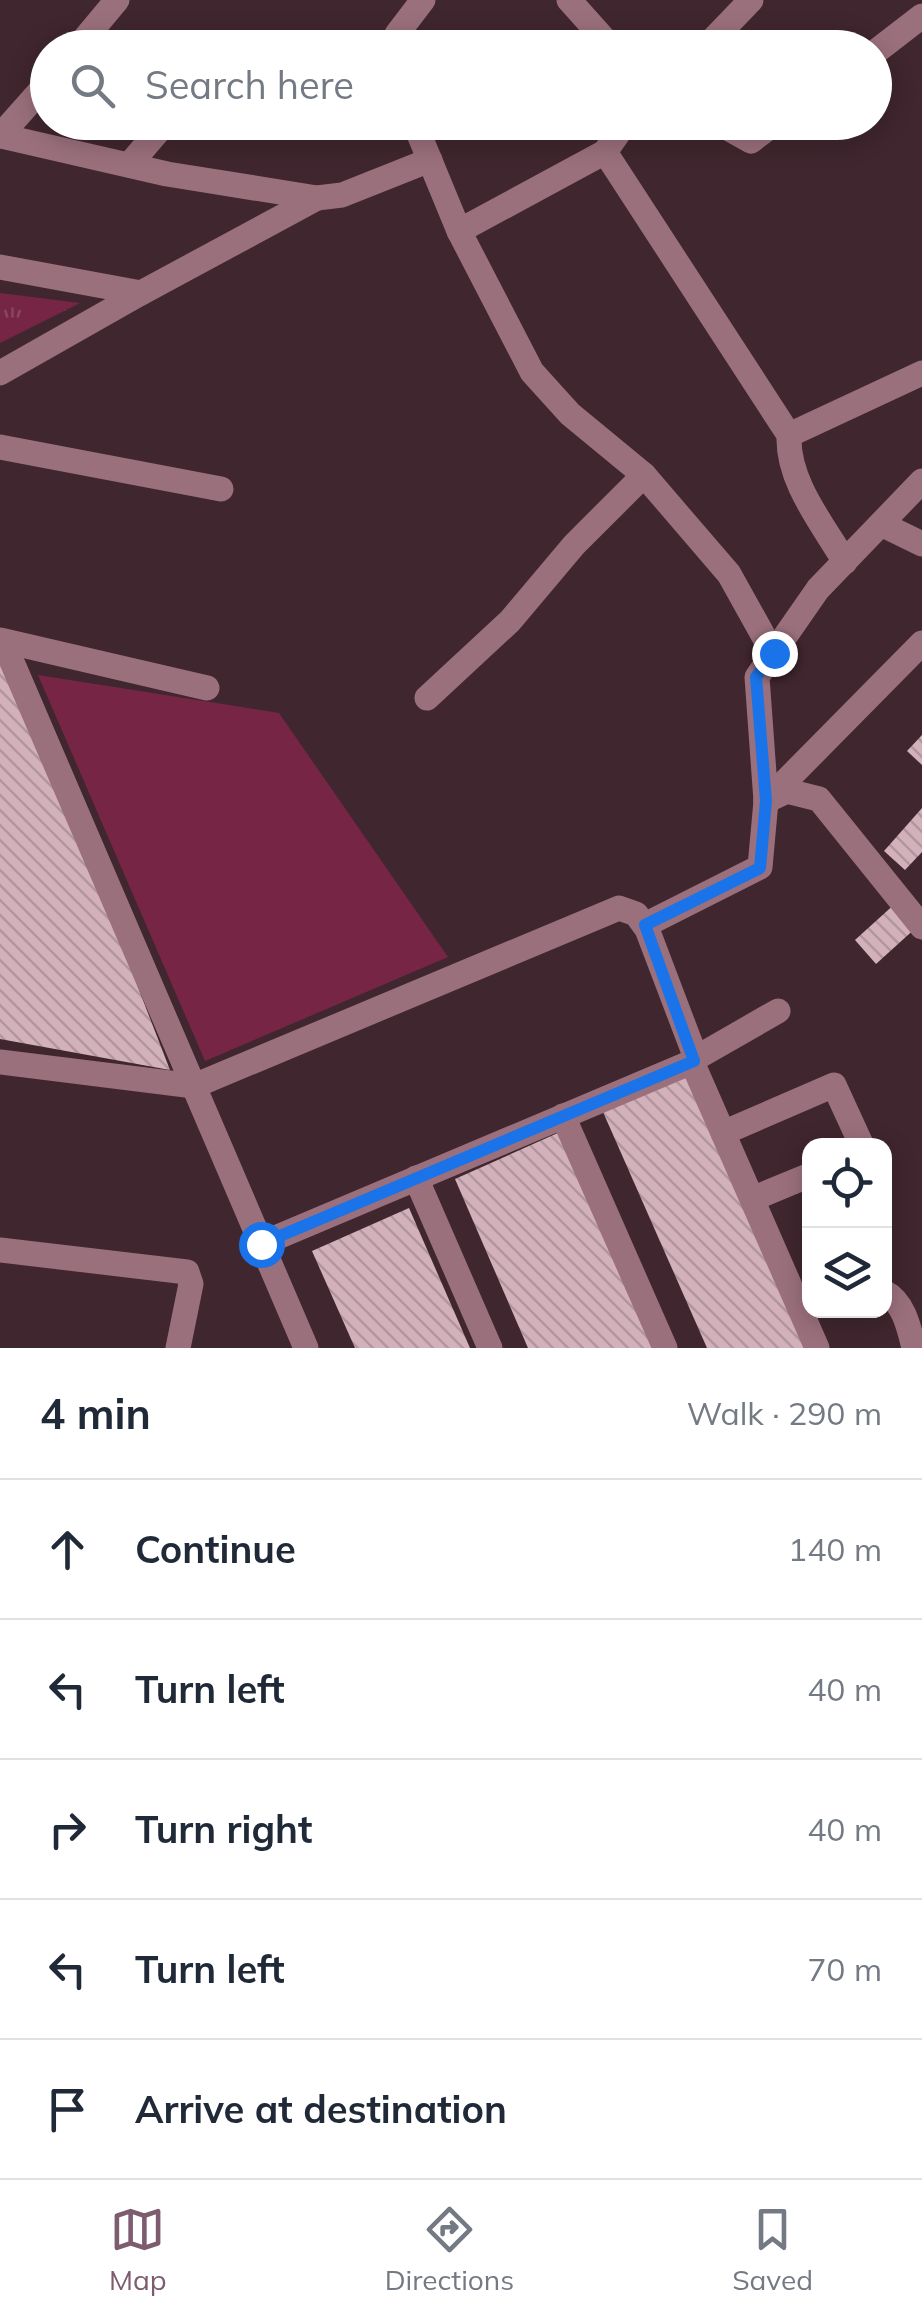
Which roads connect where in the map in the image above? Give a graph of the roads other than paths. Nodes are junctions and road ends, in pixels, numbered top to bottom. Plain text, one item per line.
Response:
1 (117, 0) edge
2 (423, 0) edge
3 (569, 0) edge
4 (752, 0) edge
5 (922, 16) edge
6 (92, 30) edge
7 (400, 30) edge
8 (596, 30) edge
9 (723, 30) edge
10 (892, 39) edge
11 (30, 103) edge
12 (1, 136) edge
13 (150, 140) edge
14 (422, 140) edge
15 (613, 140) edge
16 (605, 152) junction
17 (430, 160) junction
18 (128, 165) junction
19 (317, 198) junction
20 (459, 231) junction
21 (0, 267) edge
22 (141, 292) junction
23 (922, 372) edge
24 (0, 373) edge
25 (789, 436) junction
26 (0, 447) edge
27 (644, 475) junction
28 (922, 481) edge
29 (221, 489) dead end
30 (881, 524) junction
31 (922, 544) edge
32 (845, 562) junction
33 (1, 641) edge
34 (922, 643) edge
35 (774, 653) junction
36 (207, 688) dead end
37 (427, 698) dead end
38 (766, 801) junction
39 (645, 925) junction
40 (922, 927) edge
41 (778, 1011) dead end
42 (694, 1060) junction
43 (0, 1062) edge
44 (194, 1086) junction
45 (563, 1116) junction
46 (723, 1133) junction
47 (858, 1138) edge
48 (416, 1178) junction
49 (802, 1178) edge
50 (752, 1200) junction
51 (261, 1244) junction
52 (0, 1250) edge
53 (892, 1296) edge
54 (802, 1302) edge
55 (808, 1318) edge
56 (178, 1348) edge
57 (306, 1348) edge
58 (490, 1348) edge
59 (665, 1348) edge
60 (817, 1348) edge
61 (914, 1348) edge

1 - 6 street
2 - 7 street
3 - 8 street
4 - 9 street
5 - 10 street
11 - 12 street
12 - 18 street
13 - 18 street
14 - 17 street
15 - 16 street
16 - 20 street
16 - 25 street
17 - 19 street
17 - 20 street
18 - 19 street
19 - 22 street
20 - 27 street
21 - 22 street
22 - 24 street
23 - 25 street
25 - 32 street
26 - 29 street
27 - 35 street
27 - 37 street
28 - 30 street
30 - 31 street
30 - 32 street
32 - 35 street
33 - 36 street
33 - 44 street
34 - 38 street
35 - 38 street
38 - 39 street
38 - 40 street
39 - 42 street
39 - 44 street
41 - 42 street
42 - 45 street
42 - 46 street
43 - 44 street
44 - 51 street
45 - 48 street
45 - 59 street
46 - 47 street
46 - 50 street
48 - 51 street
48 - 58 street
49 - 50 street
50 - 54 street
51 - 57 street
52 - 56 street
53 - 61 street
55 - 60 street

